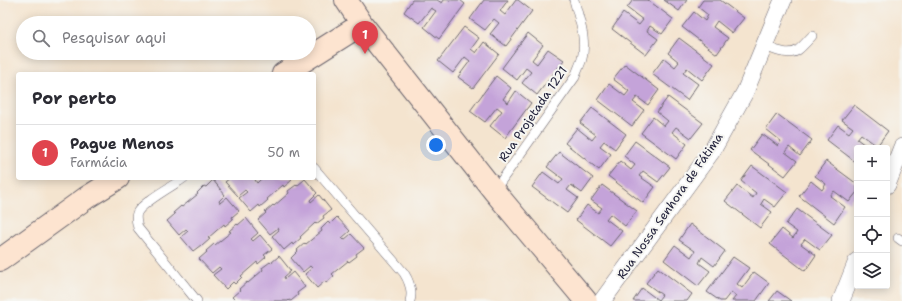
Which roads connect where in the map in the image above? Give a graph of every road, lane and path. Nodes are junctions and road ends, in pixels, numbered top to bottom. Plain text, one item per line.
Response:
1 (346, 0) edge
2 (574, 0) edge
3 (783, 0) edge
4 (362, 24) junction
5 (812, 36) dead end
6 (764, 46) junction
7 (316, 53) edge
8 (305, 60) edge
9 (286, 72) edge
10 (902, 147) edge
11 (316, 170) edge
12 (115, 180) edge
13 (181, 180) edge
14 (889, 181) edge
15 (494, 191) junction
16 (0, 260) edge
17 (854, 268) edge
18 (197, 301) edge
19 (410, 301) edge
20 (586, 301) edge
21 (602, 301) edge
22 (841, 301) edge

1 - 4 street
2 - 15 lane, Rua Projetada 1221
3 - 6 street, Rua Nossa Senhora de Fátima
4 - 7 street
4 - 15 street
5 - 6 lane
6 - 21 street, Rua Nossa Senhora de Fátima
8 - 9 street
10 - 14 street
11 - 19 lane
12 - 16 street
13 - 18 lane
15 - 20 street
17 - 22 street

